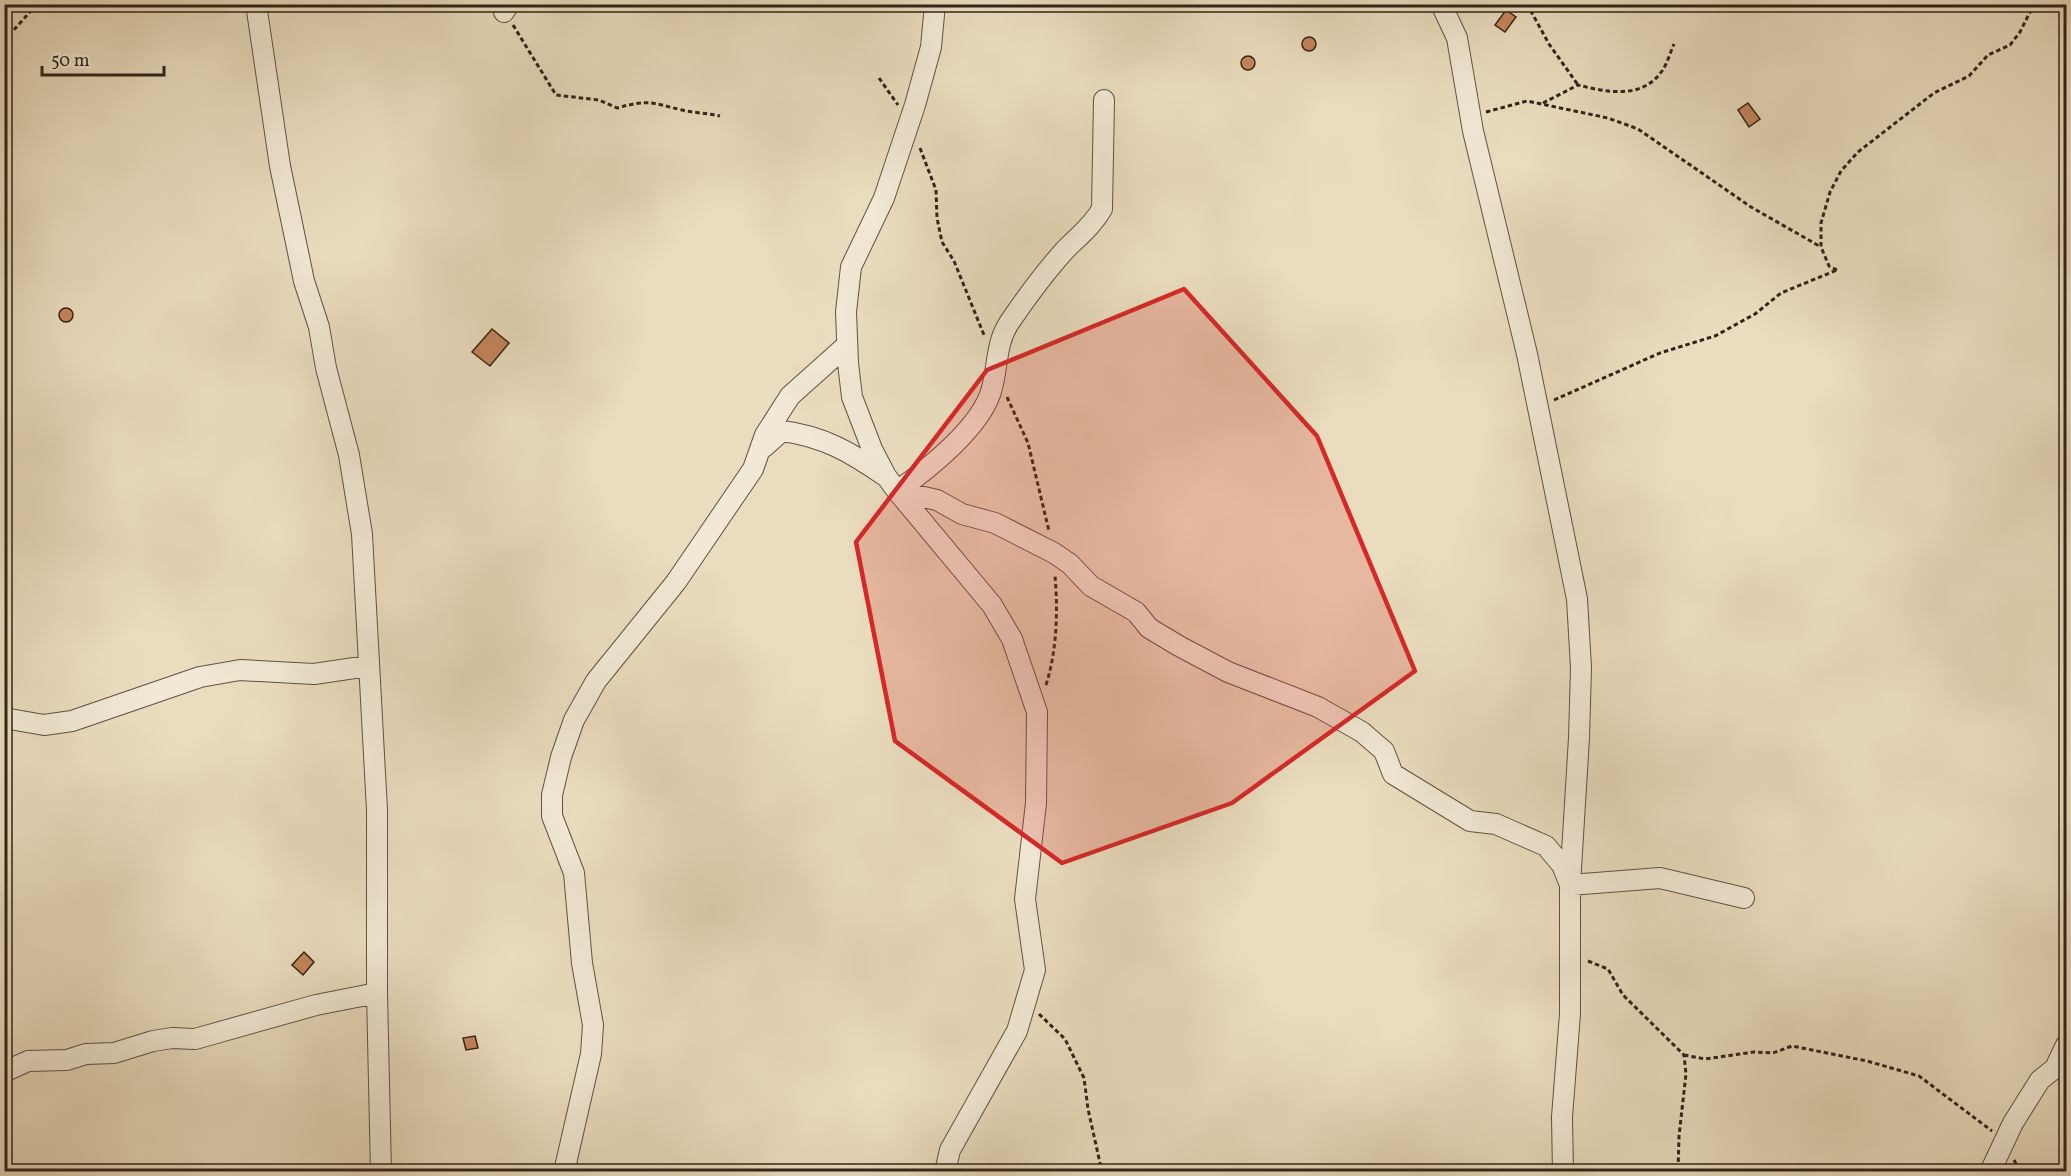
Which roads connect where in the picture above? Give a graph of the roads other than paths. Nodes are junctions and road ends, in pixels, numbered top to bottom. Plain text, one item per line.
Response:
1 (256, 4) edge
2 (936, 4) edge
3 (1441, 4) edge
4 (1104, 100) dead end
5 (847, 345) junction
6 (760, 451) junction
7 (891, 484) junction
8 (368, 666) junction
9 (4, 718) edge
10 (1570, 885) junction
11 (1744, 898) dead end
12 (376, 993) junction
13 (2067, 1045) edge
14 (4, 1072) edge
15 (381, 1172) edge
16 (564, 1172) edge
17 (945, 1172) edge
18 (1563, 1172) edge
19 (1990, 1172) edge

1 - 8 street
2 - 5 street
3 - 10 street
4 - 7 street
5 - 6 street
5 - 7 street
6 - 7 street
6 - 16 street
7 - 10 street
7 - 17 street
8 - 9 street
8 - 12 street
10 - 11 street
10 - 18 street
12 - 14 street
12 - 15 street
13 - 19 street

